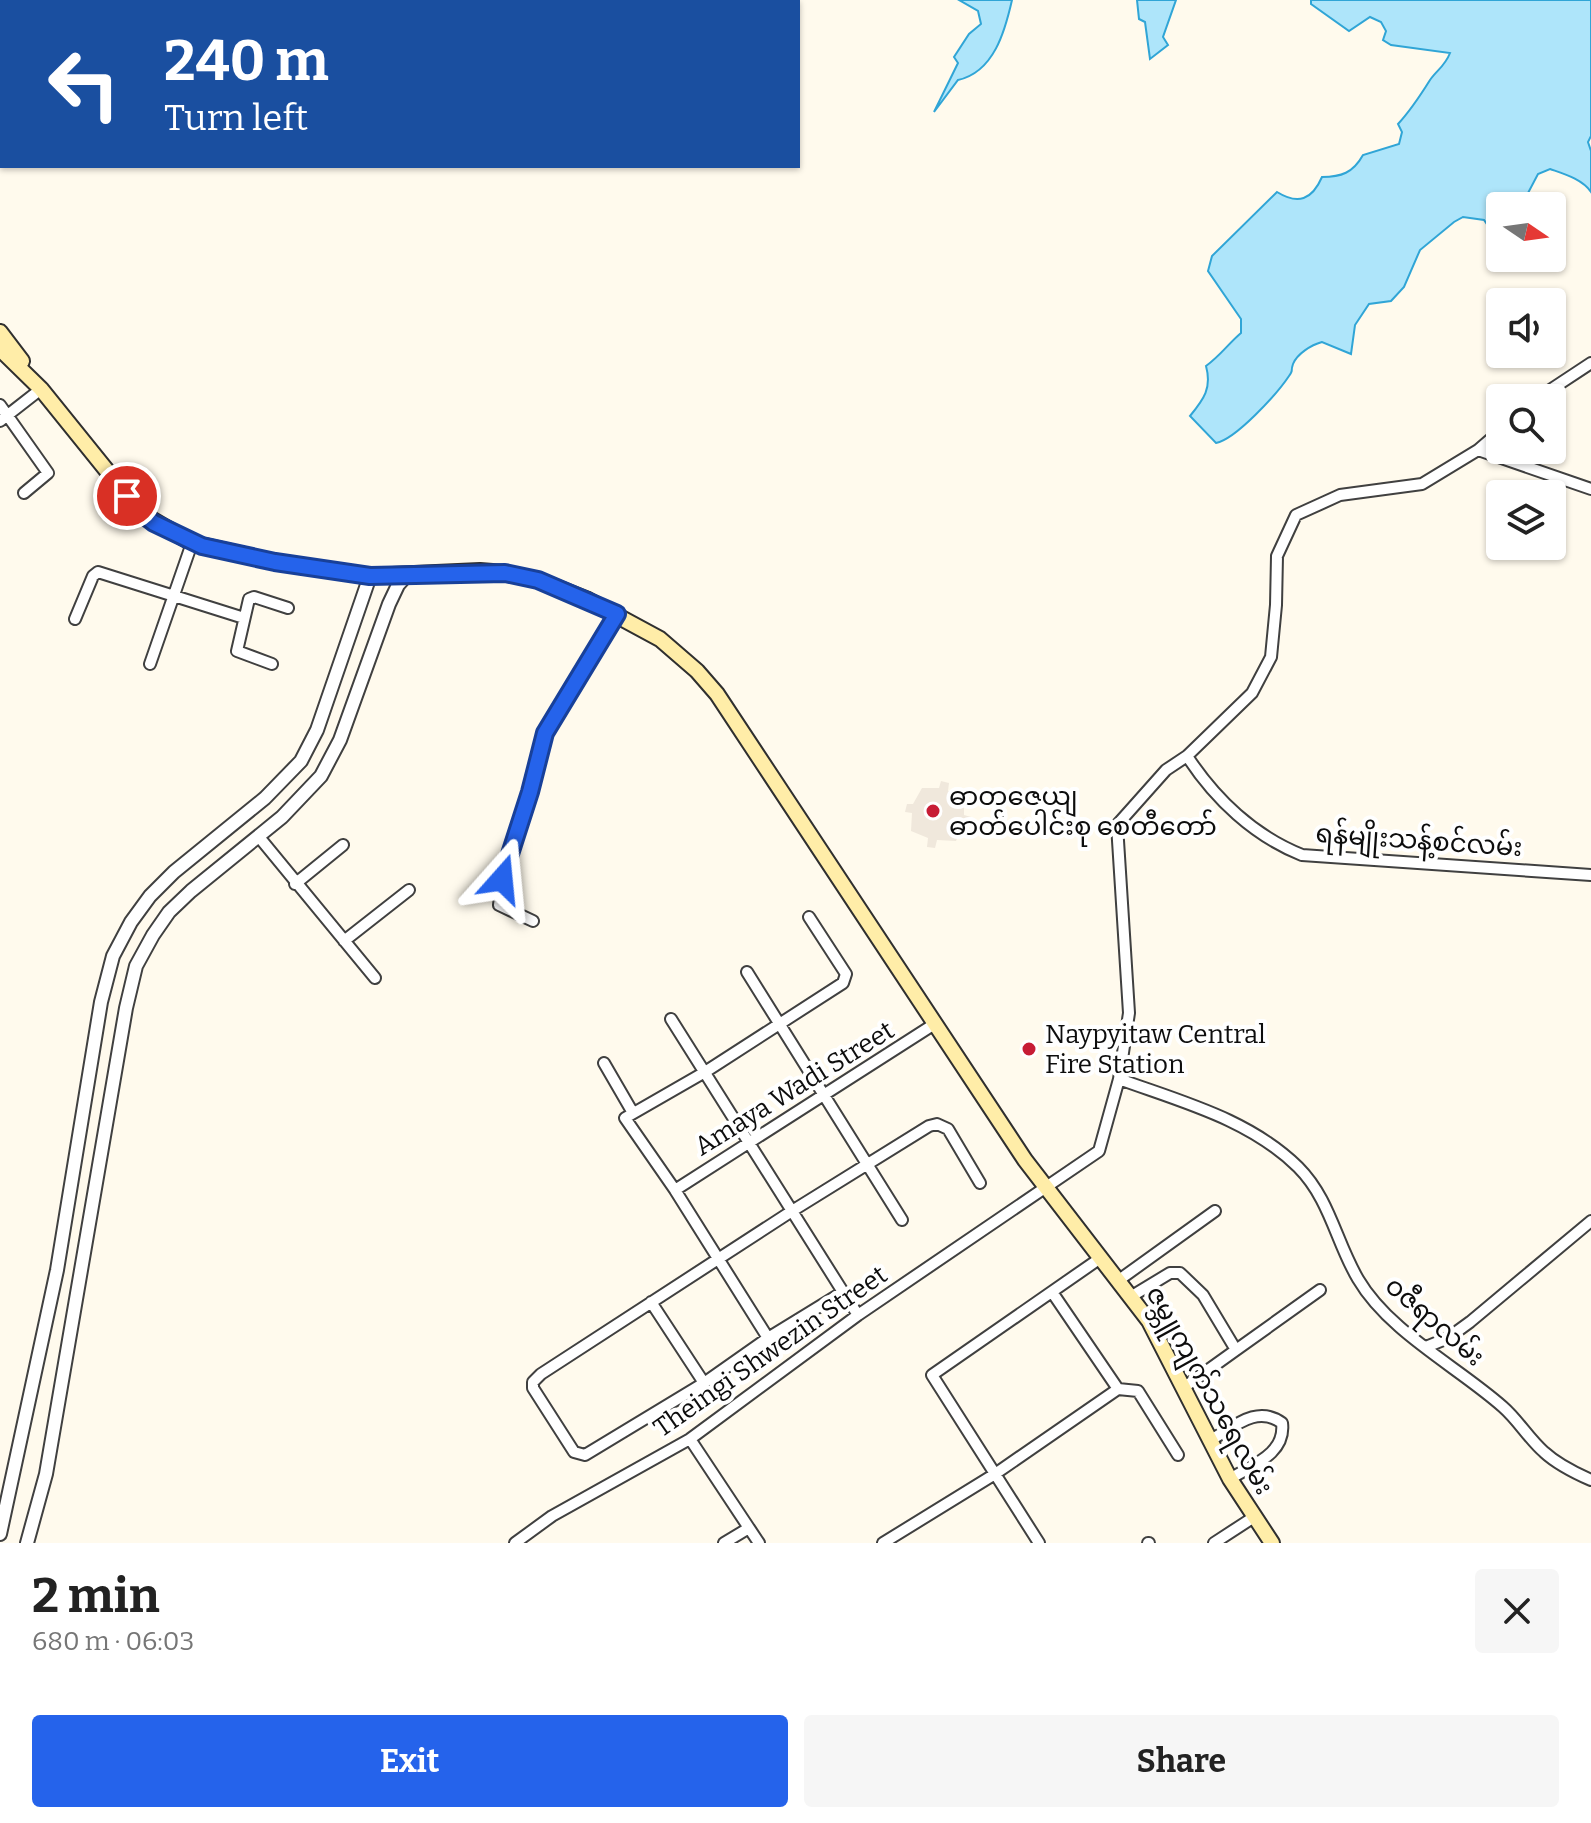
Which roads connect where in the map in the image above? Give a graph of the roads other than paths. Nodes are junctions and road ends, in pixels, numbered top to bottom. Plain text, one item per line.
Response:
1 (0, 332) edge
2 (0, 349) edge
3 (1591, 363) edge
4 (1559, 384) edge
5 (39, 387) junction
6 (0, 405) edge
7 (4, 418) edge
8 (1486, 443) edge
9 (1478, 450) junction
10 (1591, 489) edge
11 (24, 493) dead end
12 (192, 543) junction
13 (407, 575) junction
14 (370, 576) junction
15 (173, 596) junction
16 (288, 608) dead end
17 (617, 614) junction
18 (244, 618) junction
19 (75, 619) dead end
20 (150, 664) dead end
21 (272, 664) dead end
22 (1187, 756) junction
23 (254, 808) junction
24 (270, 827) junction
25 (259, 837) junction
26 (343, 845) dead end
27 (1591, 875) edge
28 (295, 884) junction
29 (409, 890) dead end
30 (809, 917) dead end
31 (533, 921) dead end
32 (344, 941) junction
33 (747, 972) dead end
34 (375, 978) dead end
35 (671, 1019) dead end
36 (781, 1023) junction
37 (936, 1023) junction
38 (604, 1063) dead end
39 (705, 1072) junction
40 (1119, 1079) junction
41 (826, 1095) junction
42 (633, 1113) junction
43 (749, 1142) junction
44 (867, 1163) junction
45 (980, 1183) dead end
46 (1046, 1187) junction
47 (675, 1190) junction
48 (792, 1211) junction
49 (1215, 1211) dead end
50 (902, 1220) dead end
51 (1591, 1221) edge
52 (717, 1259) junction
53 (1099, 1259) junction
54 (1119, 1280) junction
55 (1320, 1290) dead end
56 (843, 1292) junction
57 (1052, 1292) junction
58 (1132, 1296) junction
59 (651, 1302) junction
60 (858, 1315) junction
61 (768, 1338) junction
62 (1426, 1347) junction
63 (1236, 1350) junction
64 (704, 1383) junction
65 (1183, 1388) junction
66 (1118, 1389) junction
67 (690, 1439) junction
68 (1209, 1441) junction
69 (1178, 1455) dead end
70 (995, 1474) junction
71 (1230, 1479) junction
72 (1591, 1480) edge
73 (1254, 1517) junction
74 (749, 1528) junction
75 (0, 1534) edge
76 (27, 1543) edge
77 (515, 1543) edge
78 (724, 1543) edge
79 (759, 1543) edge
80 (883, 1543) edge
81 (1039, 1543) edge
82 (1214, 1543) edge
83 (1272, 1543) edge

1 - 5 main road
2 - 5 main road
3 - 4 street
5 - 7 street
5 - 12 main road, ဇမ္ဘူကျက်သရေလမ်း
6 - 7 street
7 - 11 street
8 - 9 street, Theingi Shwezin Street
9 - 10 street
9 - 22 street, Theingi Shwezin Street
12 - 14 main road, ဇမ္ဘူကျက်သရေလမ်း
12 - 15 street
13 - 14 main road, ဇမ္ဘူကျက်သရေလမ်း
13 - 17 main road, ဇမ္ဘူကျက်သရေလမ်း
13 - 24 street
14 - 23 street
15 - 18 street
15 - 19 street
15 - 20 street
16 - 18 street
17 - 31 street
17 - 37 main road, ဇမ္ဘူကျက်သရေလမ်း
18 - 21 street
22 - 27 street, ရန်မျိုးသန့်စင်လမ်း
22 - 40 street, Theingi Shwezin Street
23 - 24 street
23 - 75 street
24 - 25 street
25 - 28 street
25 - 76 street
26 - 28 street
28 - 32 street
29 - 32 street
30 - 36 street
32 - 34 street
33 - 36 street
35 - 39 street
36 - 39 street
36 - 41 street
37 - 41 street, Amaya Wadi Street
37 - 46 main road, ဇမ္ဘူကျက်သရေလမ်း
38 - 42 street
39 - 42 street
39 - 43 street
40 - 46 street, Theingi Shwezin Street
40 - 62 street, ဝဇီရာလမ်း
41 - 43 street, Amaya Wadi Street
41 - 44 street
42 - 47 street
43 - 47 street, Amaya Wadi Street
43 - 48 street
44 - 45 street
44 - 48 street
44 - 50 street
46 - 53 main road, ဇမ္ဘူကျက်သရေလမ်း
46 - 60 street, Theingi Shwezin Street
47 - 52 street
48 - 52 street
48 - 56 street
49 - 54 street
51 - 62 street
52 - 59 street
52 - 61 street
53 - 54 main road, ဇမ္ဘူကျက်သရေလမ်း
53 - 57 street
54 - 58 main road, ဇမ္ဘူကျက်သရေလမ်း
55 - 63 street
56 - 60 street
56 - 61 street
57 - 66 street
57 - 70 street
58 - 63 street
58 - 65 main road, ဇမ္ဘူကျက်သရေလမ်း
59 - 64 street
59 - 64 street
60 - 67 street, Theingi Shwezin Street
61 - 64 street
62 - 72 street, ဝဇီရာလမ်း
63 - 65 street
65 - 68 main road, ဇမ္ဘူကျက်သရေလမ်း
66 - 69 street
66 - 70 street
67 - 74 street
67 - 77 street, Theingi Shwezin Street
68 - 71 main road, ဇမ္ဘူကျက်သရေလမ်း
68 - 71 street
70 - 80 street
70 - 81 street
71 - 73 main road, ဇမ္ဘူကျက်သရေလမ်း
73 - 82 street
73 - 83 main road, ဇမ္ဘူကျက်သရေလမ်း
74 - 78 street
74 - 79 street

